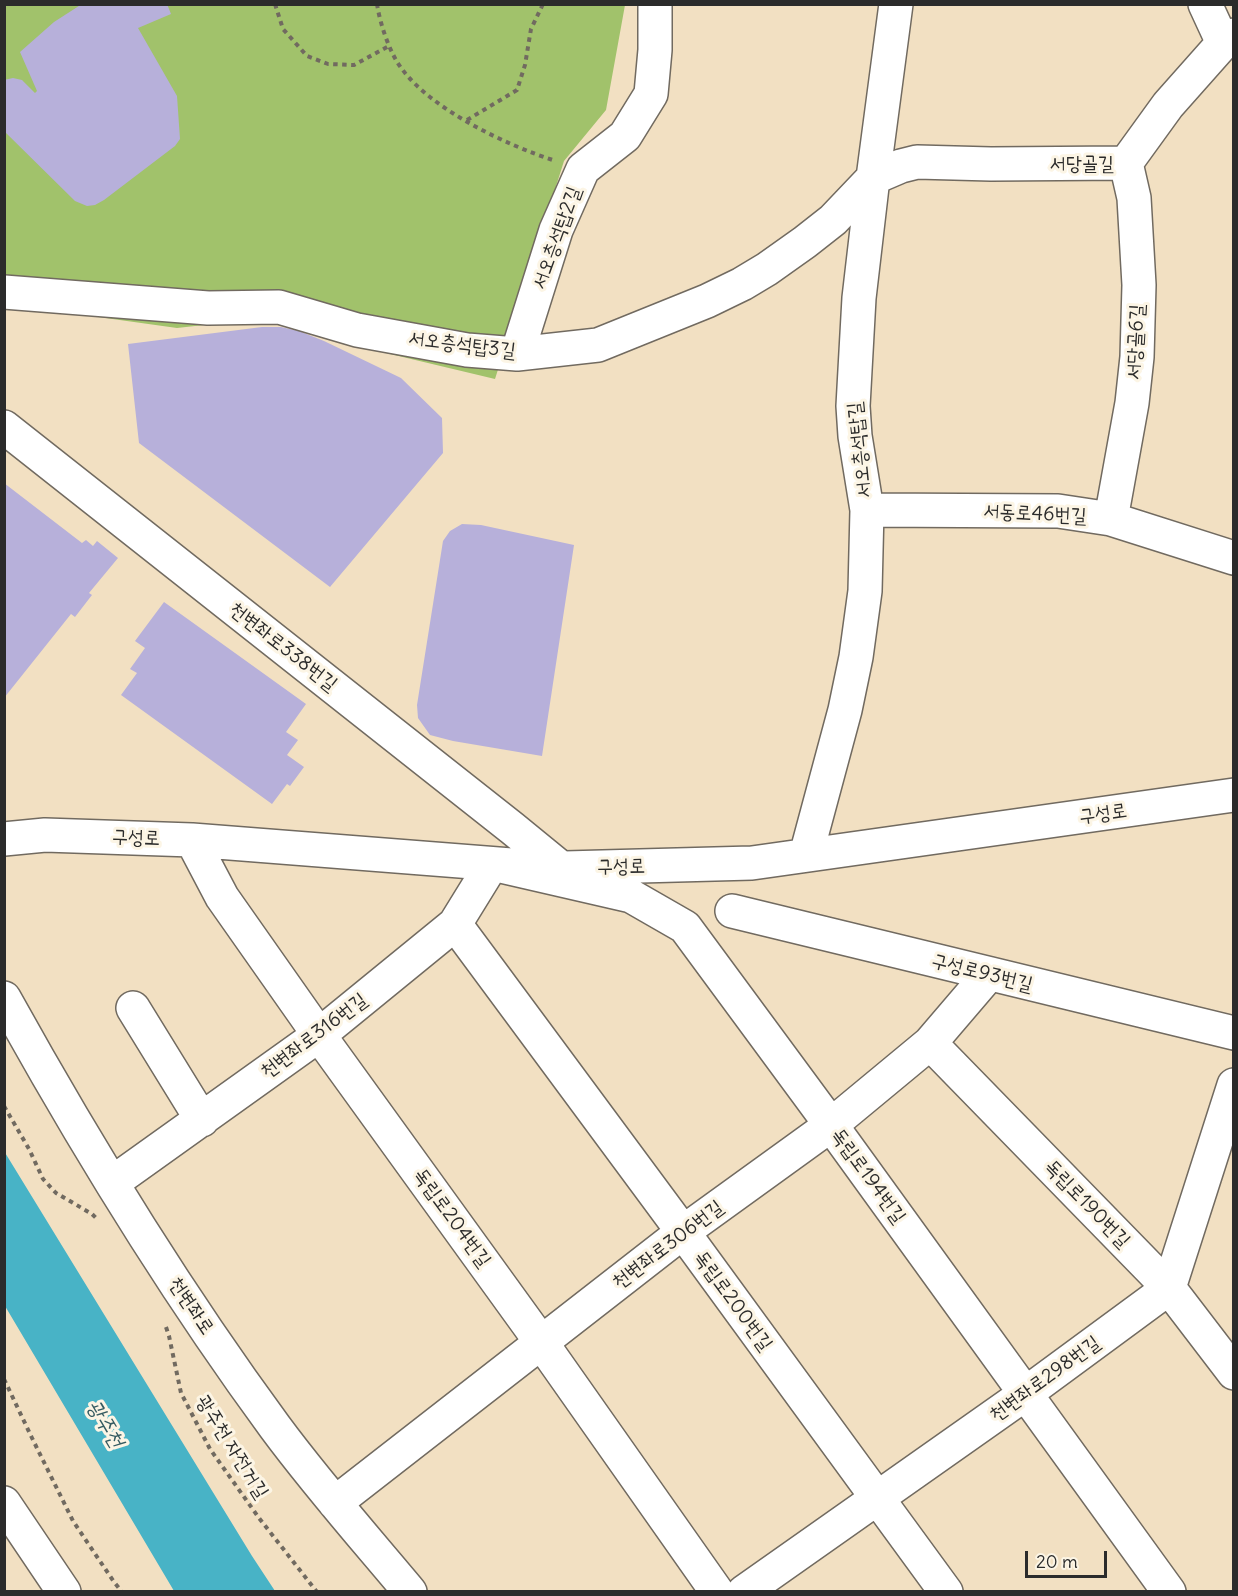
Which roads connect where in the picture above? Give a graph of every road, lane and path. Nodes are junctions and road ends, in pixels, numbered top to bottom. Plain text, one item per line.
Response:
1 (275, 4) edge
2 (377, 4) edge
3 (543, 4) edge
4 (655, 4) edge
5 (896, 4) edge
6 (1205, 4) edge
7 (1228, 39) edge
8 (389, 46) junction
9 (466, 121) junction
10 (1126, 163) junction
11 (583, 169) junction
12 (873, 178) junction
13 (4, 292) edge
14 (517, 354) junction
15 (4, 427) edge
16 (867, 510) junction
17 (1111, 519) junction
18 (1233, 558) edge
19 (1233, 795) edge
20 (4, 839) edge
21 (192, 840) junction
22 (806, 855) junction
23 (492, 864) junction
24 (727, 864) junction
25 (561, 868) junction
26 (732, 912) junction
27 (455, 924) junction
28 (702, 951) junction
29 (989, 974) junction
30 (4, 998) edge
31 (133, 1008) dead end
32 (1233, 1033) edge
33 (319, 1035) junction
34 (930, 1043) junction
35 (1233, 1085) edge
36 (4, 1106) edge
37 (202, 1120) junction
38 (831, 1125) junction
39 (112, 1183) junction
40 (99, 1222) dead end
41 (683, 1232) junction
42 (1169, 1288) junction
43 (162, 1319) dead end
44 (541, 1342) junction
45 (1233, 1373) edge
46 (4, 1379) edge
47 (1025, 1394) junction
48 (878, 1498) junction
49 (4, 1503) edge
50 (335, 1503) junction
51 (64, 1592) edge
52 (122, 1592) edge
53 (317, 1592) edge
54 (410, 1592) edge
55 (717, 1592) edge
56 (744, 1592) edge
57 (946, 1592) edge
58 (1169, 1592) edge

1 - 8 path
2 - 8 path
3 - 9 path
4 - 11 street, 서오층석탑2길
5 - 12 street, 서오층석탑길
6 - 7 street
7 - 10 street, 서당골길
8 - 9 path
9 - 11 path
10 - 12 street, 서당골길
10 - 17 street, 서당골6길
11 - 14 street, 서오층석탑2길
12 - 14 street, 서오층석탑3길
12 - 16 street, 서오층석탑길
13 - 14 street, 서오층석탑3길
15 - 25 street, 천변좌로338번길
16 - 17 street, 서동로46번길
16 - 22 street, 서오층석탑길
17 - 18 street, 서동로46번길
19 - 22 street, 구성로
20 - 21 street, 구성로
21 - 23 street, 구성로
21 - 33 street, 독립로204번길
22 - 24 street, 구성로
23 - 25 street, 구성로
23 - 27 street, 천변좌로316번길
23 - 28 street, 독립로194번길
24 - 25 street, 구성로
24 - 26 street
26 - 28 street
26 - 29 street, 구성로93번길
27 - 33 street, 천변좌로316번길
27 - 41 street, 독립로200번길
28 - 38 street, 독립로194번길
29 - 32 street, 구성로93번길
29 - 34 street, 천변좌로306번길
30 - 39 street, 천변좌로
31 - 37 street
33 - 37 street, 천변좌로316번길
33 - 44 street, 독립로204번길
34 - 38 street, 천변좌로306번길
34 - 42 street, 독립로190번길
35 - 42 street
36 - 40 path
37 - 39 street, 천변좌로316번길
38 - 41 street, 천변좌로306번길
38 - 47 street, 독립로194번길
39 - 50 street, 천변좌로
41 - 44 street, 천변좌로306번길
41 - 48 street, 독립로200번길
42 - 45 street, 독립로190번길
42 - 47 street, 천변좌로298번길
43 - 53 path, 광주천 자전거길
44 - 50 street, 천변좌로306번길
44 - 55 street, 독립로204번길
46 - 52 path
47 - 48 street, 천변좌로298번길
47 - 58 street, 독립로194번길
48 - 56 street, 천변좌로298번길
48 - 57 street, 독립로200번길
49 - 51 street
50 - 54 street, 천변좌로

